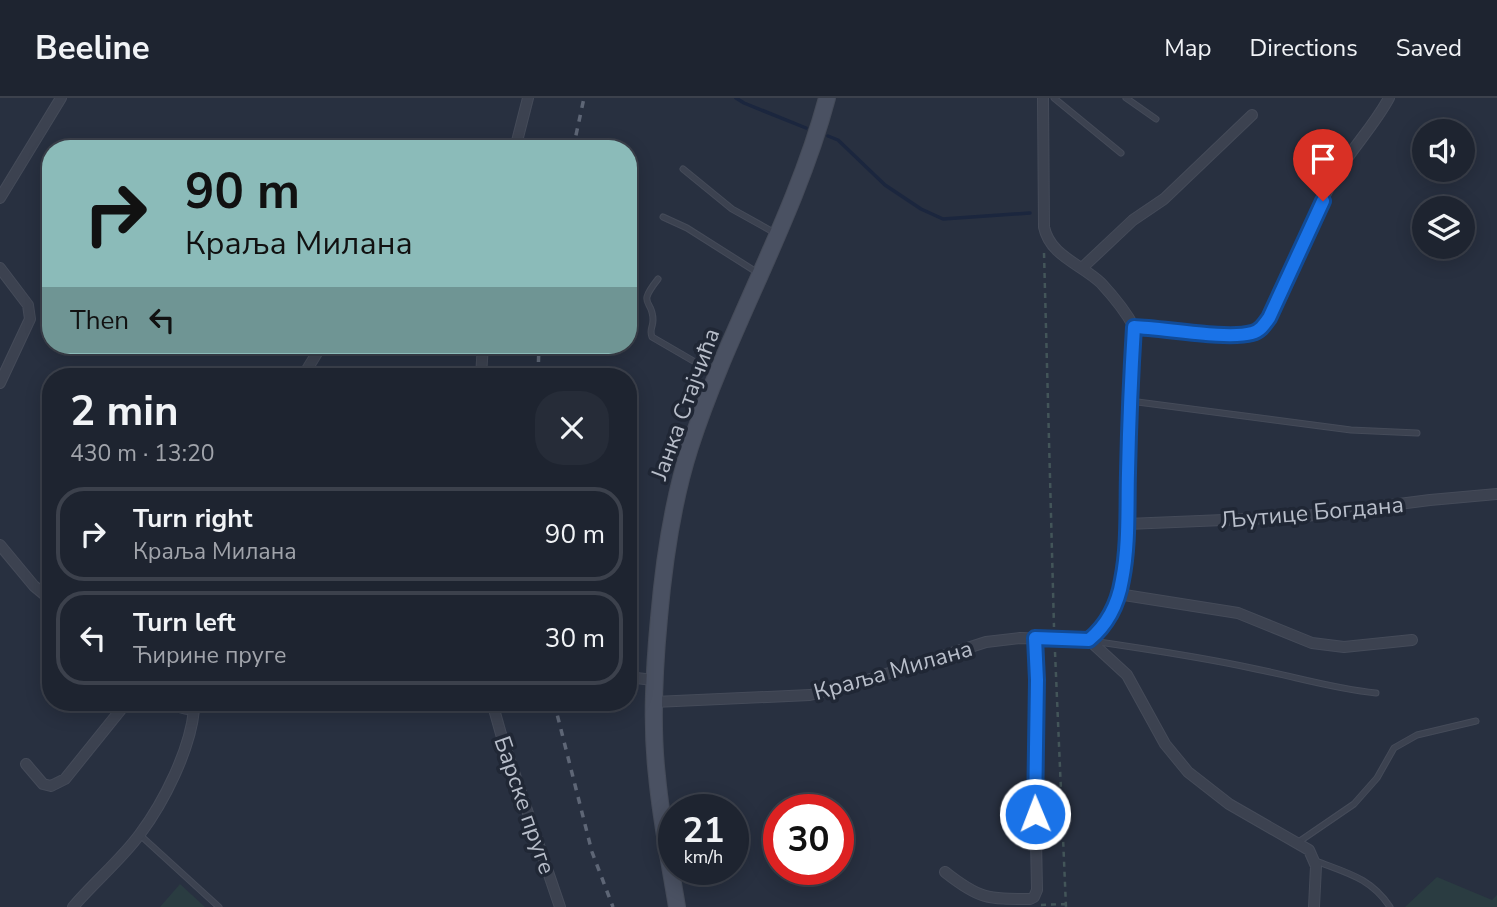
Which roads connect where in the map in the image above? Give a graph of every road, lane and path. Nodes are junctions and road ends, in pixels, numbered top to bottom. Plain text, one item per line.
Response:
1 (61, 98) edge
2 (528, 98) edge
3 (827, 98) edge
4 (1043, 98) edge
5 (1051, 98) edge
6 (1126, 98) edge
7 (1389, 98) edge
8 (1252, 115) dead end
9 (1156, 119) dead end
10 (517, 140) edge
11 (1121, 153) dead end
12 (682, 169) dead end
13 (0, 198) edge
14 (663, 217) dead end
15 (777, 234) junction
16 (1044, 254) dead end
17 (0, 268) edge
18 (1082, 268) junction
19 (761, 275) junction
20 (658, 279) dead end
21 (1134, 327) junction
22 (317, 354) dead end
23 (308, 368) edge
24 (717, 375) junction
25 (0, 383) edge
26 (1130, 401) junction
27 (1418, 433) dead end
28 (1497, 494) edge
29 (1126, 524) junction
30 (0, 545) edge
31 (42, 593) edge
32 (1118, 594) junction
33 (1035, 638) junction
34 (1055, 639) junction
35 (1089, 640) junction
36 (1412, 640) dead end
37 (637, 678) edge
38 (653, 680) junction
39 (1377, 693) dead end
40 (654, 702) junction
41 (120, 711) edge
42 (194, 711) edge
43 (494, 711) edge
44 (1476, 721) dead end
45 (26, 764) dead end
46 (140, 835) junction
47 (1297, 843) junction
48 (1314, 860) junction
49 (945, 872) dead end
50 (1034, 897) junction
51 (1065, 905) edge
52 (73, 907) edge
53 (219, 907) edge
54 (560, 907) edge
55 (677, 907) edge
56 (1314, 907) edge
57 (1390, 907) edge

1 - 13 street
2 - 10 street
3 - 15 street, Јанка Стајчића
4 - 5 lane
4 - 18 street
5 - 11 lane
6 - 9 lane
7 - 21 street
8 - 18 street
12 - 15 lane
14 - 19 lane
15 - 19 street, Јанка Стајчића
16 - 34 path
17 - 25 street
18 - 21 street
19 - 24 street, Јанка Стајчића
20 - 24 lane
21 - 26 street
22 - 23 street
24 - 38 street, Јанка Стајчића
26 - 27 lane
26 - 29 street
28 - 29 street, Љутице Богдана
29 - 32 street
30 - 31 street
32 - 35 street
32 - 36 street
33 - 34 street, Краља Милана
33 - 40 street, Краља Милана
33 - 50 street
34 - 35 street, Краља Милана
34 - 51 path
35 - 39 lane
35 - 47 street
37 - 38 street
38 - 40 street, Јанка Стајчића
40 - 55 street, Јанка Стајчића
41 - 45 street
42 - 46 street
43 - 54 street, Барске пруге
44 - 47 lane
46 - 52 street
46 - 53 lane
47 - 48 street
48 - 56 street
48 - 57 lane
49 - 50 street
50 - 51 path

